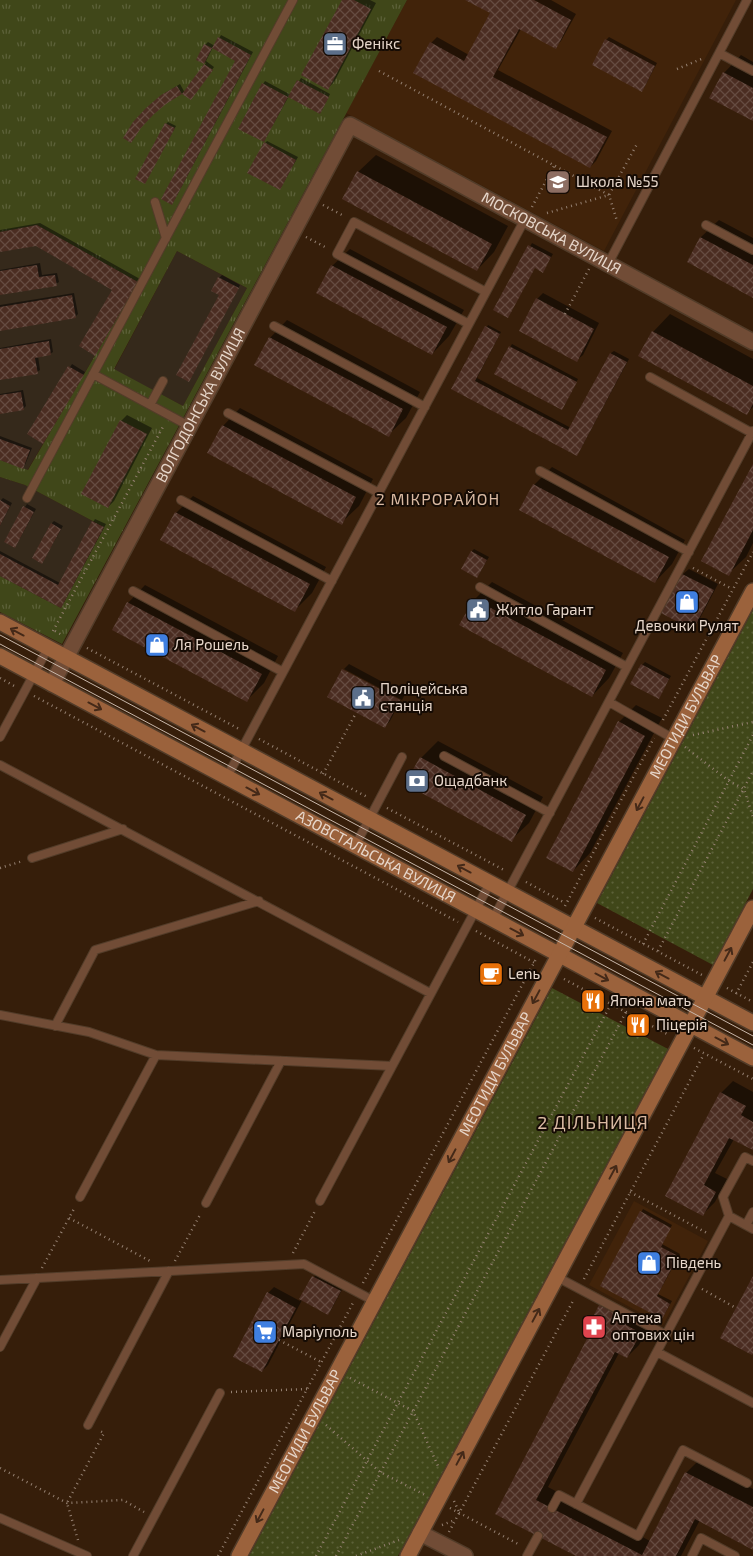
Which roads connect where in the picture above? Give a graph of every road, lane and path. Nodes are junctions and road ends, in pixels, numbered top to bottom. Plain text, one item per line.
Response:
1 (293, 0) edge
2 (747, 0) edge
3 (719, 52) junction
4 (677, 69) dead end
5 (379, 71) dead end
6 (753, 71) edge
7 (350, 126) joint
8 (637, 144) dead end
9 (554, 165) junction
10 (610, 195) junction
11 (311, 198) junction
12 (155, 202) dead end
13 (525, 220) junction
14 (354, 222) junction
15 (706, 225) dead end
16 (294, 230) junction
17 (622, 236) junction
18 (166, 238) junction
19 (753, 250) edge
20 (338, 254) junction
21 (602, 260) junction
22 (486, 292) junction
23 (565, 314) dead end
24 (469, 324) junction
25 (274, 326) dead end
26 (753, 342) edge
27 (93, 374) junction
28 (650, 378) dead end
29 (163, 381) dead end
30 (150, 405) junction
31 (425, 406) junction
32 (228, 413) dead end
33 (170, 415) junction
34 (189, 426) junction
35 (753, 432) edge
36 (540, 471) dead end
37 (379, 493) junction
38 (27, 498) dead end
39 (181, 500) dead end
40 (689, 552) junction
41 (683, 563) junction
42 (332, 581) junction
43 (480, 587) dead end
44 (133, 591) dead end
45 (751, 594) edge
46 (0, 622) edge
47 (55, 631) dead end
48 (80, 644) dead end
49 (48, 648) junction
50 (0, 656) edge
51 (66, 657) junction
52 (627, 667) junction
53 (283, 672) junction
54 (34, 674) junction
55 (0, 678) edge
56 (52, 684) junction
57 (18, 688) dead end
58 (608, 702) junction
59 (48, 704) dead end
60 (356, 712) dead end
61 (753, 722) edge
62 (250, 734) junction
63 (753, 735) edge
64 (0, 737) edge
65 (674, 738) junction
66 (241, 751) junction
67 (444, 756) dead end
68 (402, 758) dead end
69 (0, 764) edge
70 (753, 771) edge
71 (323, 774) junction
72 (227, 777) junction
73 (728, 781) junction
74 (744, 789) junction
75 (378, 803) junction
76 (550, 813) junction
77 (753, 816) edge
78 (370, 819) junction
79 (123, 829) junction
80 (355, 846) junction
81 (32, 858) joint
82 (0, 868) edge
83 (516, 876) junction
84 (490, 883) junction
85 (507, 892) junction
86 (259, 901) junction
87 (753, 908) edge
88 (475, 910) junction
89 (582, 911) junction
90 (493, 919) junction
91 (466, 926) junction
92 (574, 928) junction
93 (643, 944) junction
94 (658, 952) junction
95 (559, 954) junction
96 (753, 962) edge
97 (534, 963) junction
98 (550, 971) junction
99 (714, 981) junction
100 (430, 993) junction
101 (736, 993) junction
102 (706, 997) junction
103 (753, 1002) edge
104 (611, 1004) junction
105 (626, 1012) junction
106 (0, 1015) edge
107 (753, 1023) edge
108 (691, 1024) junction
109 (55, 1026) junction
110 (682, 1041) junction
111 (704, 1053) junction
112 (156, 1055) junction
113 (753, 1058) edge
114 (282, 1061) junction
115 (392, 1066) junction
116 (753, 1079) edge
117 (753, 1161) edge
118 (630, 1192) junction
119 (80, 1197) joint
120 (320, 1201) joint
121 (206, 1203) joint
122 (753, 1212) edge
123 (729, 1216) junction
124 (69, 1218) junction
125 (749, 1227) edge
126 (718, 1238) junction
127 (286, 1265) junction
128 (169, 1271) junction
129 (557, 1277) junction
130 (37, 1278) junction
131 (0, 1280) edge
132 (693, 1285) junction
133 (579, 1289) junction
134 (358, 1293) junction
135 (374, 1302) junction
136 (736, 1308) dead end
137 (666, 1335) junction
138 (279, 1340) dead end
139 (0, 1347) edge
140 (657, 1352) junction
141 (321, 1362) junction
142 (338, 1371) junction
143 (307, 1389) junction
144 (220, 1393) joint
145 (398, 1403) junction
146 (753, 1403) edge
147 (413, 1410) junction
148 (314, 1415) junction
149 (88, 1425) dead end
150 (104, 1433) dead end
151 (367, 1460) junction
152 (0, 1468) edge
153 (380, 1472) junction
154 (747, 1483) dead end
155 (446, 1484) junction
156 (437, 1501) junction
157 (67, 1503) junction
158 (576, 1504) junction
159 (552, 1508) dead end
160 (460, 1513) junction
161 (154, 1517) junction
162 (0, 1518) edge
163 (11, 1523) junction
164 (0, 1526) edge
165 (420, 1532) junction
166 (538, 1536) dead end
167 (443, 1544) junction
168 (529, 1553) edge
169 (84, 1555) edge
170 (133, 1556) edge
171 (218, 1556) edge
172 (239, 1556) edge
173 (316, 1556) edge
174 (336, 1556) edge
175 (408, 1556) edge
176 (465, 1556) edge
177 (692, 1556) edge
178 (735, 1556) edge

1 - 18 lane
2 - 3 lane
3 - 4 path
3 - 6 lane
3 - 17 lane
5 - 9 path
7 - 11 street, ВОЛГОДОНСЬКА ВУЛИЦЯ
7 - 13 street, МОСКОВСЬКА ВУЛИЦЯ
8 - 10 path
9 - 10 path
9 - 13 path
10 - 13 path
10 - 17 path
11 - 14 path
11 - 16 street, ВОЛГОДОНСЬКА ВУЛИЦЯ
12 - 18 lane
13 - 21 street, МОСКОВСЬКА ВУЛИЦЯ
13 - 22 lane
14 - 20 lane
14 - 22 lane
15 - 19 lane
16 - 20 path
16 - 34 street, ВОЛГОДОНСЬКА ВУЛИЦЯ
17 - 21 lane
18 - 27 lane
20 - 24 lane
21 - 23 path
21 - 26 street, МОСКОВСЬКА ВУЛИЦЯ
22 - 24 lane
24 - 31 lane
25 - 31 lane
27 - 30 lane
27 - 38 lane
28 - 35 lane
29 - 30 lane
30 - 33 lane
31 - 37 lane
32 - 37 lane
33 - 34 lane
33 - 47 path
34 - 51 street, ВОЛГОДОНСЬКА ВУЛИЦЯ
35 - 40 lane
36 - 40 lane
37 - 42 lane
39 - 42 lane
40 - 41 lane
41 - 45 path
41 - 52 lane
42 - 53 lane
43 - 52 lane
44 - 53 lane
45 - 65 street, МЕОТИДИ БУЛЬВАР
49 -> 46 street, АЗОВСТАЛЬСЬКА ВУЛИЦЯ
48 - 62 path
49 - 51 street, АЗОВСТАЛЬСЬКА ВУЛИЦЯ
49 - 54 lane
50 - 54 street, АЗОВСТАЛЬСЬКА ВУЛИЦЯ
51 - 56 street, ВОЛГОДОНСЬКА ВУЛИЦЯ
66 -> 51 street, АЗОВСТАЛЬСЬКА ВУЛИЦЯ
52 - 58 lane
53 - 62 lane
54 - 56 street, АЗОВСТАЛЬСЬКА ВУЛИЦЯ
54 - 64 lane
55 - 57 path
56 -> 72 street, АЗОВСТАЛЬСЬКА ВУЛИЦЯ
58 - 65 lane
58 - 76 lane
59 - 91 path
60 - 71 path
61 - 65 path
62 - 66 lane
62 - 71 path
63 - 73 path
65 - 73 path
65 -> 89 street, МЕОТИДИ БУЛЬВАР
66 - 72 lane
78 -> 66 street, АЗОВСТАЛЬСЬКА ВУЛИЦЯ
67 - 76 lane
68 - 75 lane
69 - 79 lane
70 - 74 path
71 - 75 path
72 -> 80 street, АЗОВСТАЛЬСЬКА ВУЛИЦЯ
73 - 74 path
73 - 93 path
74 - 77 path
74 - 94 path
75 - 78 lane
75 - 83 path
76 - 83 lane
78 - 80 lane
84 -> 78 street, АЗОВСТАЛЬСЬКА ВУЛИЦЯ
79 - 81 lane
79 - 86 lane
80 - 88 street, АЗОВСТАЛЬСЬКА ВУЛИЦЯ
81 - 82 path
83 - 85 lane
83 - 89 path
84 - 85 street, АЗОВСТАЛЬСЬКА ВУЛИЦЯ
84 - 88 lane
85 - 90 lane
85 - 92 street, АЗОВСТАЛЬСЬКА ВУЛИЦЯ
86 - 100 lane
86 - 109 lane
99 -> 87 street
88 - 90 street, АЗОВСТАЛЬСЬКА ВУЛИЦЯ
88 - 91 lane
89 - 92 street, МЕОТИДИ БУЛЬВАР
89 - 93 path
90 -> 95 street, АЗОВСТАЛЬСЬКА ВУЛИЦЯ
91 - 97 path
91 - 100 lane
92 - 95 street, МЕОТИДИ БУЛЬВАР
102 -> 92 street, АЗОВСТАЛЬСЬКА ВУЛИЦЯ
93 - 94 path
94 - 99 path
95 - 98 street, МЕОТИДИ БУЛЬВАР
95 -> 108 street, АЗОВСТАЛЬСЬКА ВУЛИЦЯ
96 - 101 path
97 - 98 path
97 - 134 path
98 - 104 path
98 -> 135 street, МЕОТИДИ БУЛЬВАР
99 - 101 path
99 - 102 street
100 - 115 lane
101 - 103 path
102 - 107 street, АЗОВСТАЛЬСЬКА ВУЛИЦЯ
102 - 108 street
104 - 105 path
104 - 145 path
105 - 110 path
105 - 147 path
106 - 109 lane
108 - 110 street
108 -> 113 street, АЗОВСТАЛЬСЬКА ВУЛИЦЯ
109 - 112 lane
110 - 111 path
129 -> 110 street
111 - 116 path
111 - 118 path
112 - 114 lane
112 - 119 lane
114 - 115 lane
114 - 121 lane
115 - 120 lane
117 - 123 lane
118 - 126 path
118 - 133 path
119 - 124 path
120 - 127 path
121 - 128 path
122 - 125 lane
123 - 125 lane
123 - 126 lane
124 - 128 path
124 - 130 path
126 - 132 lane
127 - 128 lane
127 - 134 lane
128 - 130 lane
128 - 149 lane
129 - 133 lane
155 -> 129 street
130 - 131 lane
130 - 139 lane
132 - 136 path
132 - 137 lane
133 - 137 lane
133 - 160 path
134 - 135 lane
134 - 141 path
135 - 142 street, МЕОТИДИ БУЛЬВАР
137 - 140 lane
138 - 141 path
140 - 146 lane
140 - 158 lane
141 - 143 path
142 - 145 path
142 - 148 street, МЕОТИДИ БУЛЬВАР
143 - 144 path
143 - 171 path
144 - 161 lane
145 - 147 path
145 - 151 path
147 - 153 path
147 - 155 path
148 - 151 path
148 -> 172 street, МЕОТИДИ БУЛЬВАР
150 - 157 path
151 - 153 path
151 - 173 path
152 - 157 path
153 - 156 path
153 - 174 path
154 - 158 lane
155 - 156 street
155 - 160 path
156 - 165 street
157 - 161 path
157 - 169 path
158 - 159 lane
160 - 167 path
160 - 168 path
161 - 170 lane
162 - 163 lane
163 - 164 lane
163 - 169 lane
165 - 167 street
165 - 175 street
166 - 168 lane
167 - 176 street
177 - 178 lane

